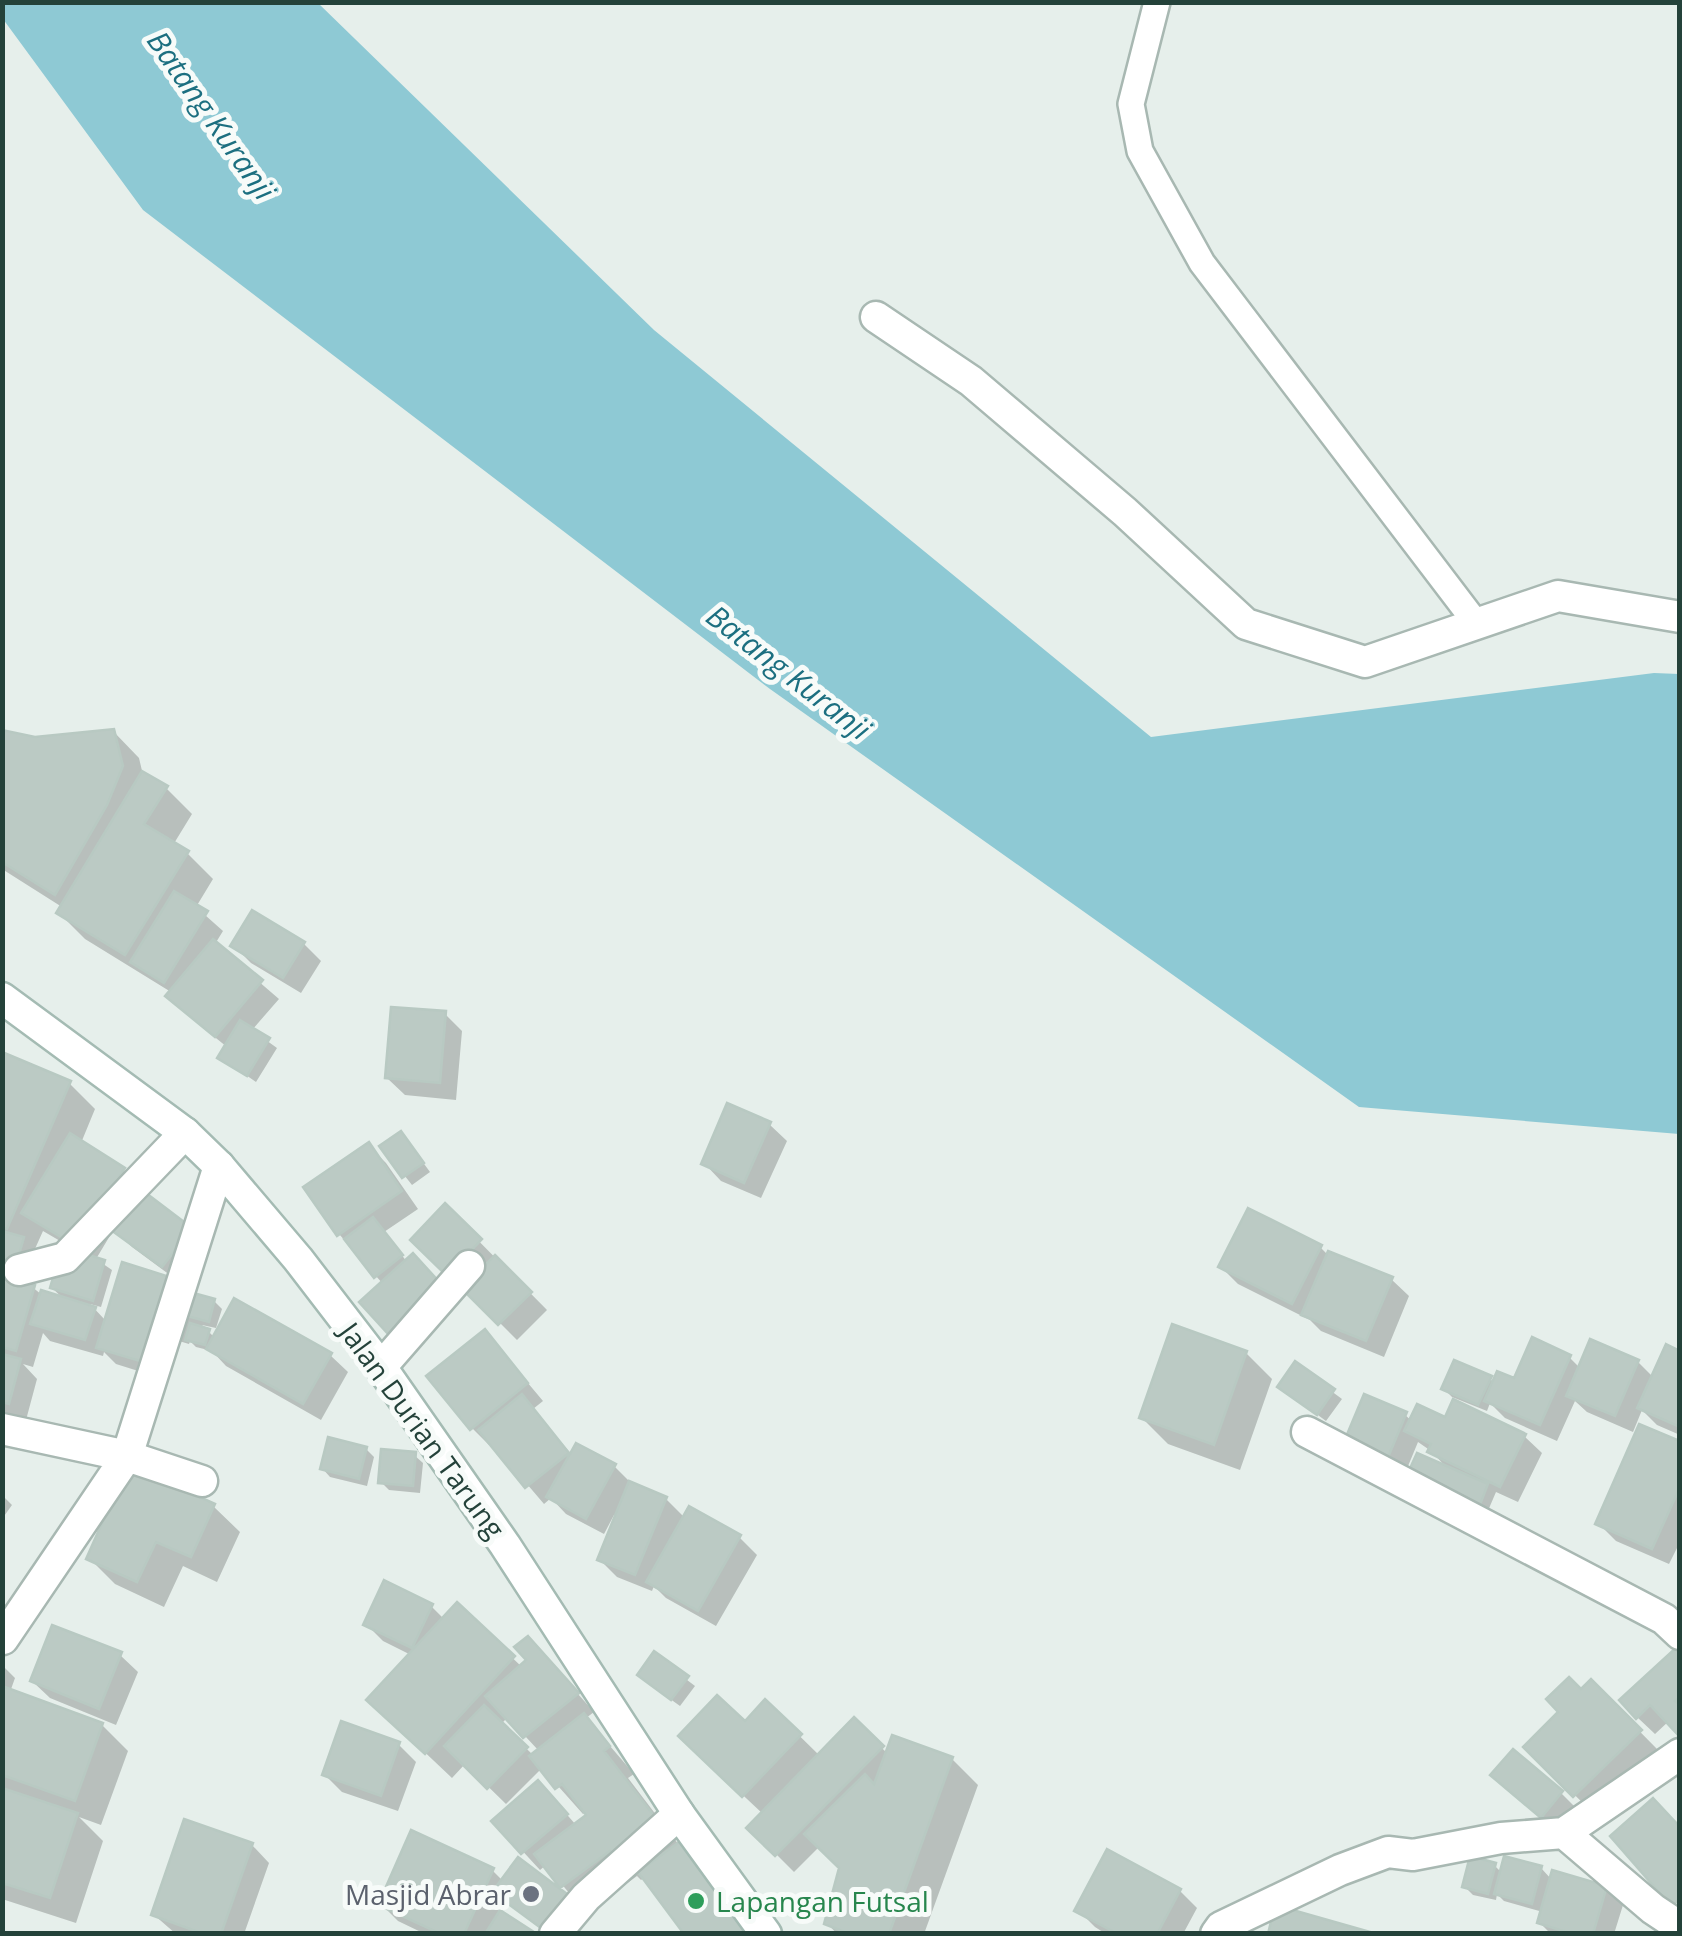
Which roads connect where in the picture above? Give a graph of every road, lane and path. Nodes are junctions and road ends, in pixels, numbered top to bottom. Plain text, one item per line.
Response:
1 (1157, 2) edge
2 (876, 317) dead end
3 (1680, 617) edge
4 (1476, 623) junction
5 (2, 998) edge
6 (184, 1133) junction
7 (218, 1166) junction
8 (469, 1266) dead end
9 (20, 1270) dead end
10 (380, 1368) junction
11 (2, 1429) edge
12 (1307, 1432) dead end
13 (128, 1456) junction
14 (202, 1481) dead end
15 (1680, 1634) edge
16 (2, 1639) edge
17 (1680, 1754) edge
18 (679, 1814) junction
19 (1564, 1834) junction
20 (1680, 1927) edge
21 (555, 1934) edge
22 (766, 1934) edge
23 (1216, 1934) edge

1 - 4 lane
2 - 4 street
3 - 4 street
5 - 6 street, Jalan Durian Tarung
6 - 7 street, Jalan Durian Tarung
6 - 9 street
7 - 10 street, Jalan Durian Tarung
7 - 13 street
8 - 10 street
10 - 18 street, Jalan Durian Tarung
11 - 13 street
12 - 15 street
13 - 14 street
13 - 16 street
17 - 19 street
18 - 21 street
18 - 22 street, Jalan Durian Tarung
19 - 20 street
19 - 23 street

